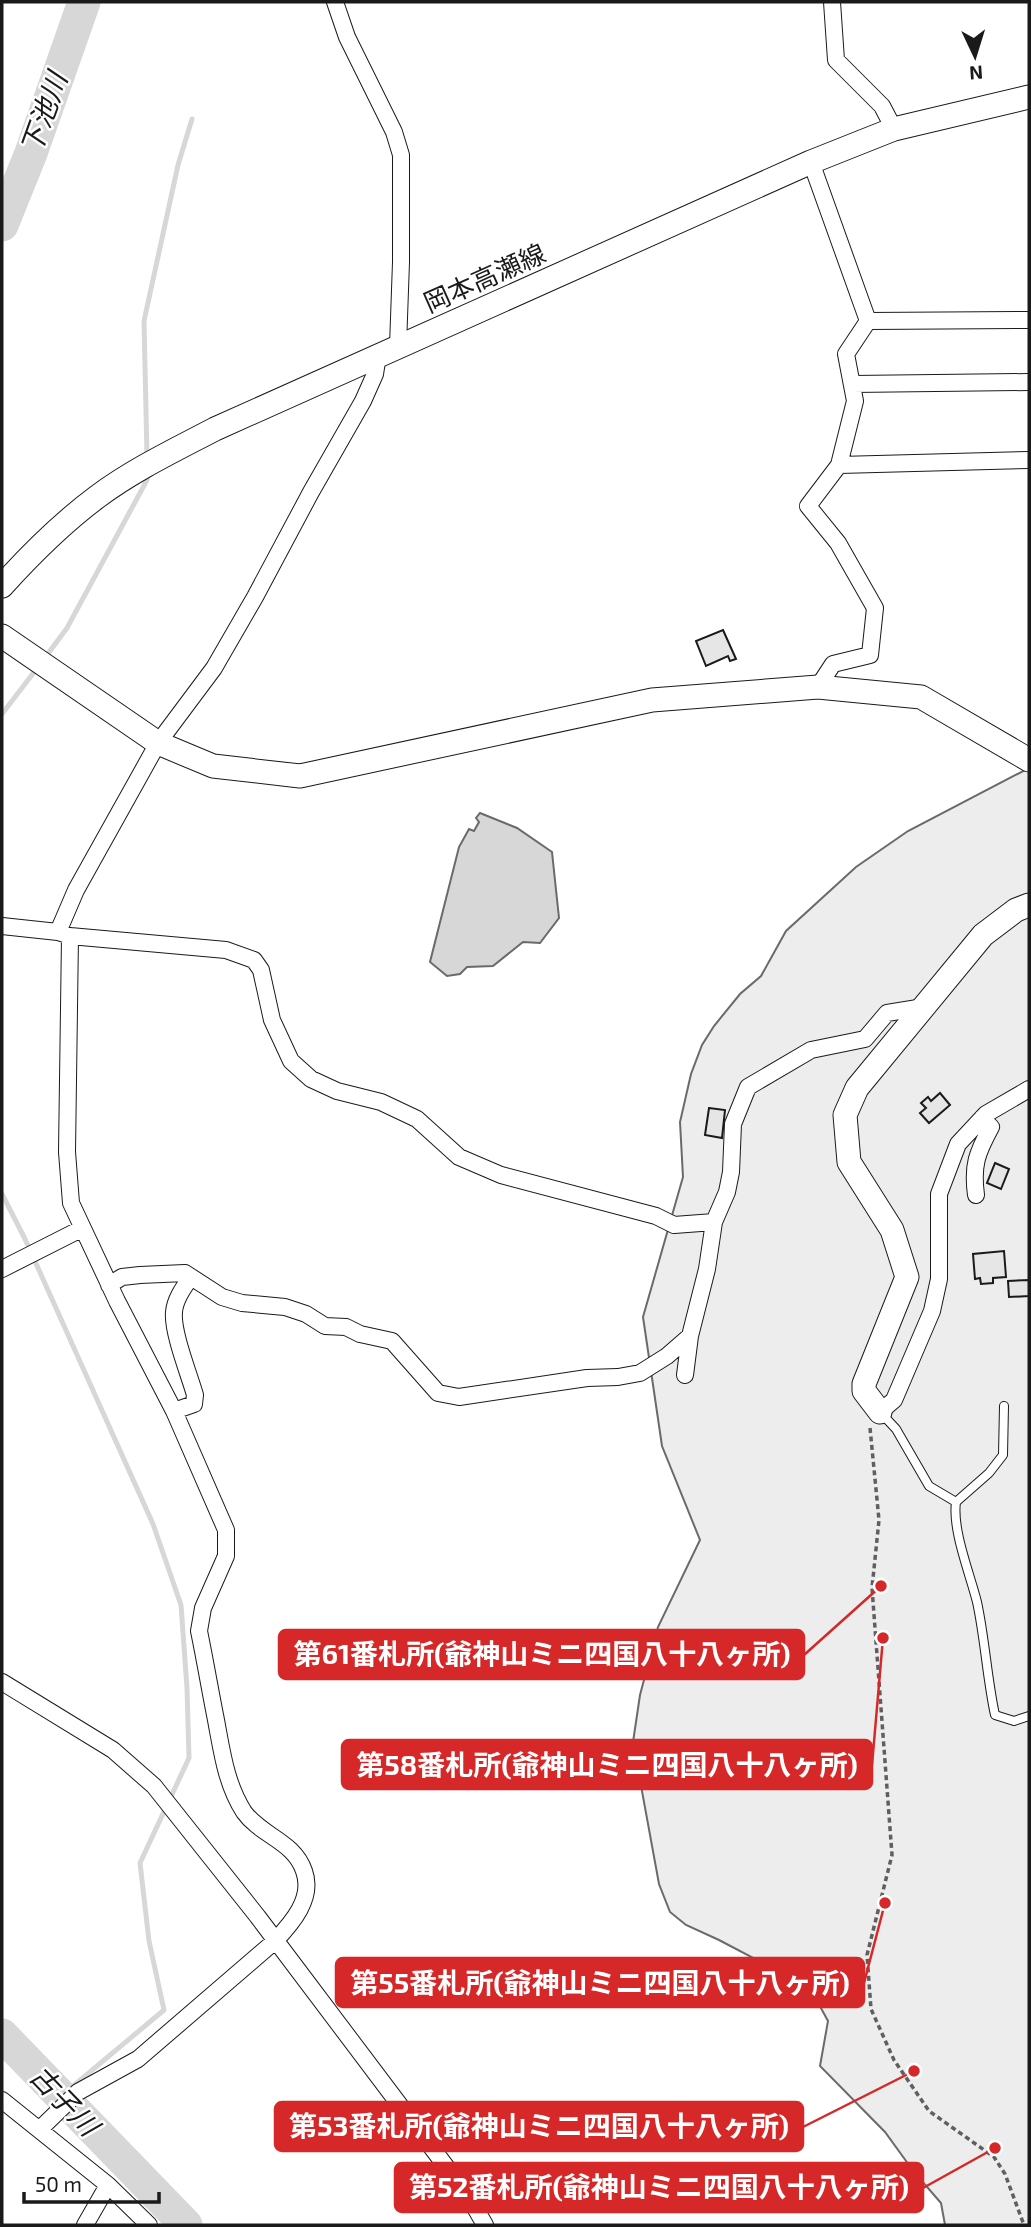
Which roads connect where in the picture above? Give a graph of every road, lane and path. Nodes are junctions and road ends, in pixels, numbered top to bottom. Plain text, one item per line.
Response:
1 (335, 2) edge
2 (832, 2) edge
3 (1029, 97) edge
4 (894, 128) junction
5 (811, 162) junction
6 (1029, 320) edge
7 (868, 321) junction
8 (388, 351) junction
9 (1029, 382) edge
10 (852, 384) junction
11 (1029, 460) edge
12 (839, 465) junction
13 (2, 586) edge
14 (2, 636) edge
15 (818, 687) junction
16 (158, 743) junction
17 (1029, 760) edge
18 (1029, 905) edge
19 (2, 926) edge
20 (64, 934) junction
21 (924, 1007) junction
22 (1029, 1089) edge
23 (982, 1118) junction
24 (976, 1195) dead end
25 (714, 1222) junction
26 (81, 1229) junction
27 (2, 1269) edge
28 (191, 1277) junction
29 (109, 1285) junction
30 (690, 1336) junction
31 (685, 1374) dead end
32 (1004, 1406) dead end
33 (174, 1411) junction
34 (880, 1412) junction
35 (956, 1502) junction
36 (2, 1682) edge
37 (1029, 1716) edge
38 (275, 1941) junction
39 (2, 2100) edge
40 (46, 2123) junction
41 (108, 2185) junction
42 (85, 2225) edge
43 (149, 2225) edge
44 (485, 2225) edge
45 (1024, 2225) edge

1 - 8 street
2 - 4 street
3 - 4 street, 岡本高瀬線
4 - 5 street, 岡本高瀬線
5 - 7 street
5 - 8 street, 岡本高瀬線
6 - 7 street
7 - 10 street
8 - 13 street, 岡本高瀬線
8 - 16 street
9 - 10 street
10 - 12 street
11 - 12 street
12 - 15 street
14 - 16 street
15 - 16 street
15 - 17 street
16 - 20 street
18 - 21 street
19 - 20 street
20 - 25 street
20 - 26 street
21 - 25 street
21 - 34 street
22 - 23 street
23 - 24 street
23 - 34 street
25 - 30 street
26 - 27 street
26 - 29 street
28 - 29 street
28 - 30 street
28 - 33 street
29 - 33 street
30 - 31 street
32 - 35 lane
33 - 38 street
34 - 35 lane
34 - 45 path
35 - 37 lane
36 - 38 street
38 - 40 street
38 - 44 street
39 - 40 street
40 - 41 street
41 - 42 street
41 - 43 street

